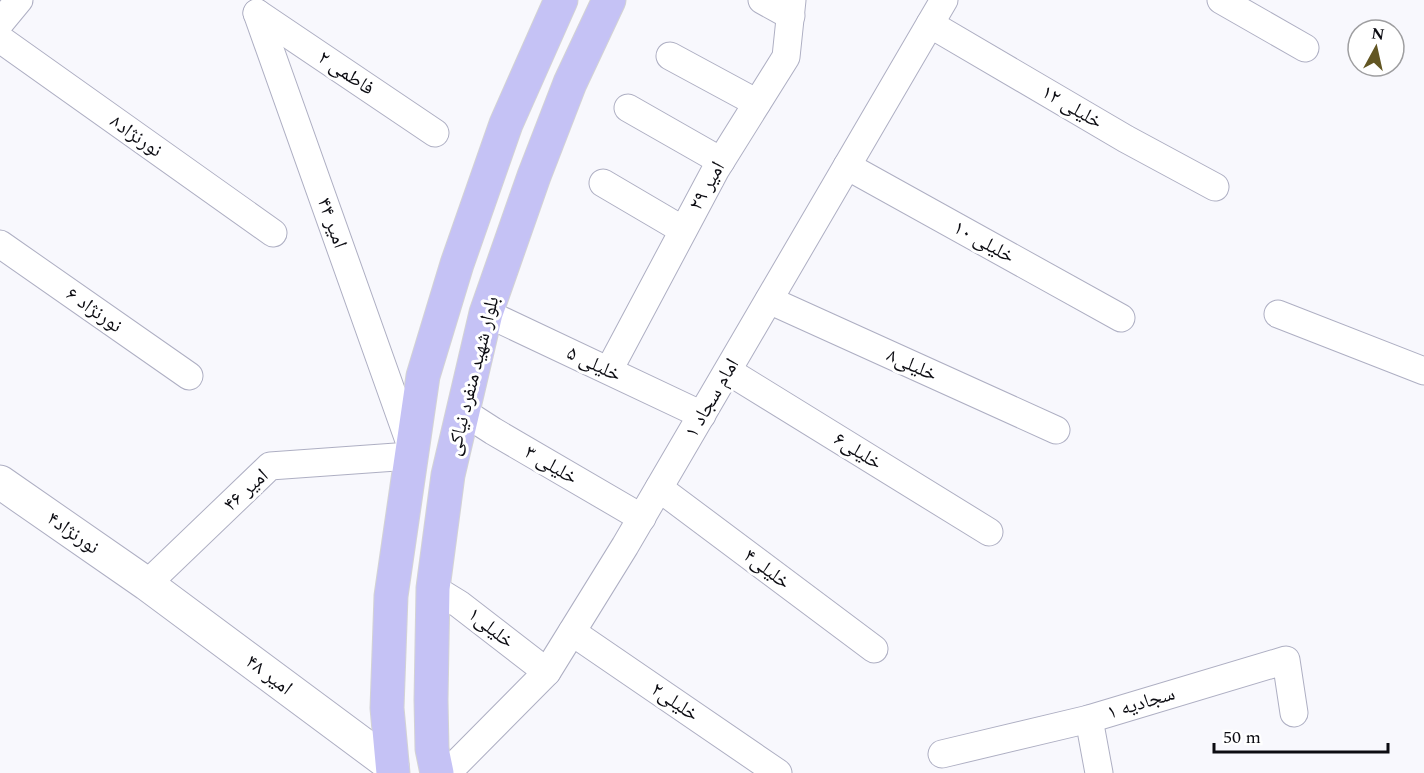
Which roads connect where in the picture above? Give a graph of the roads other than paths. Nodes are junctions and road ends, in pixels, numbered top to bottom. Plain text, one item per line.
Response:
1 (19, 0) edge
2 (609, 0) edge
3 (762, 0) edge
4 (944, 0) edge
5 (1221, 0) edge
6 (554, 3) edge
7 (262, 7) edge
8 (791, 8) edge
9 (0, 23) edge
10 (930, 24) junction
11 (0, 39) edge
12 (1305, 48) dead end
13 (670, 56) dead end
14 (757, 103) junction
15 (628, 108) dead end
16 (435, 133) dead end
17 (721, 161) junction
18 (847, 166) junction
19 (603, 183) dead end
20 (1215, 187) dead end
21 (683, 230) junction
22 (273, 233) dead end
23 (0, 244) edge
24 (769, 300) junction
25 (486, 313) junction
26 (1278, 314) dead end
27 (1121, 318) dead end
28 (609, 370) junction
29 (728, 371) junction
30 (1424, 371) edge
31 (189, 376) dead end
32 (462, 411) junction
33 (702, 414) junction
34 (1056, 430) dead end
35 (411, 453) junction
36 (0, 483) edge
37 (659, 488) junction
38 (642, 518) junction
39 (989, 532) dead end
40 (147, 584) junction
41 (433, 588) junction
42 (572, 632) junction
43 (874, 649) dead end
44 (547, 672) junction
45 (1294, 713) dead end
46 (1089, 719) junction
47 (942, 754) dead end
48 (393, 770) edge
49 (437, 773) edge
50 (447, 773) edge
51 (778, 773) edge
52 (1099, 773) edge

1 - 9 street
2 - 25 main road, بلوار شهید منفرد نیاکی
3 - 8 street
4 - 10 street, امام سجاد ۱
5 - 12 street
6 - 35 main road
7 - 16 street, فاطمی ۲
7 - 35 street, امیر ۴۴
8 - 14 street, امیر ۲۹
10 - 18 street, امام سجاد ۱
10 - 20 street, خلیلی ۱۲
11 - 22 street, نورنژاد۸
13 - 14 street
14 - 17 street, امیر ۲۹
15 - 17 street
17 - 21 street, امیر ۲۹
18 - 24 street, امام سجاد ۱
18 - 27 street, خلیلی ۱۰
19 - 21 street
21 - 28 street, امیر ۲۹
23 - 31 street, نورنژاد ۶
24 - 29 street, امام سجاد ۱
24 - 34 street, خلیلی۸
25 - 28 street, خلیلی ۵
25 - 32 main road, بلوار شهید منفرد نیاکی
26 - 30 street
28 - 33 street, خلیلی ۵
29 - 33 street, امام سجاد ۱
29 - 39 street, خلیلی۶
32 - 38 street, خلیلی ۳
32 - 41 main road, بلوار شهید منفرد نیاکی
33 - 37 street, امام سجاد ۱
35 - 40 street, امیر ۴۶
35 - 48 main road
36 - 40 street, نورنژاد۴
37 - 38 street, امام سجاد ۱
37 - 43 street, خلیلی۴
38 - 42 street, امام سجاد ۱
40 - 48 street, امیر ۴۸
41 - 44 street, خلیلی۱
41 - 49 main road, بلوار شهید منفرد نیاکی
42 - 44 street, امام سجاد ۱
42 - 51 street, خلیلی۲
44 - 50 street, امام سجاد ۱
45 - 46 street, سجادیه ۱
46 - 47 street, سجادیه ۱
46 - 52 street

